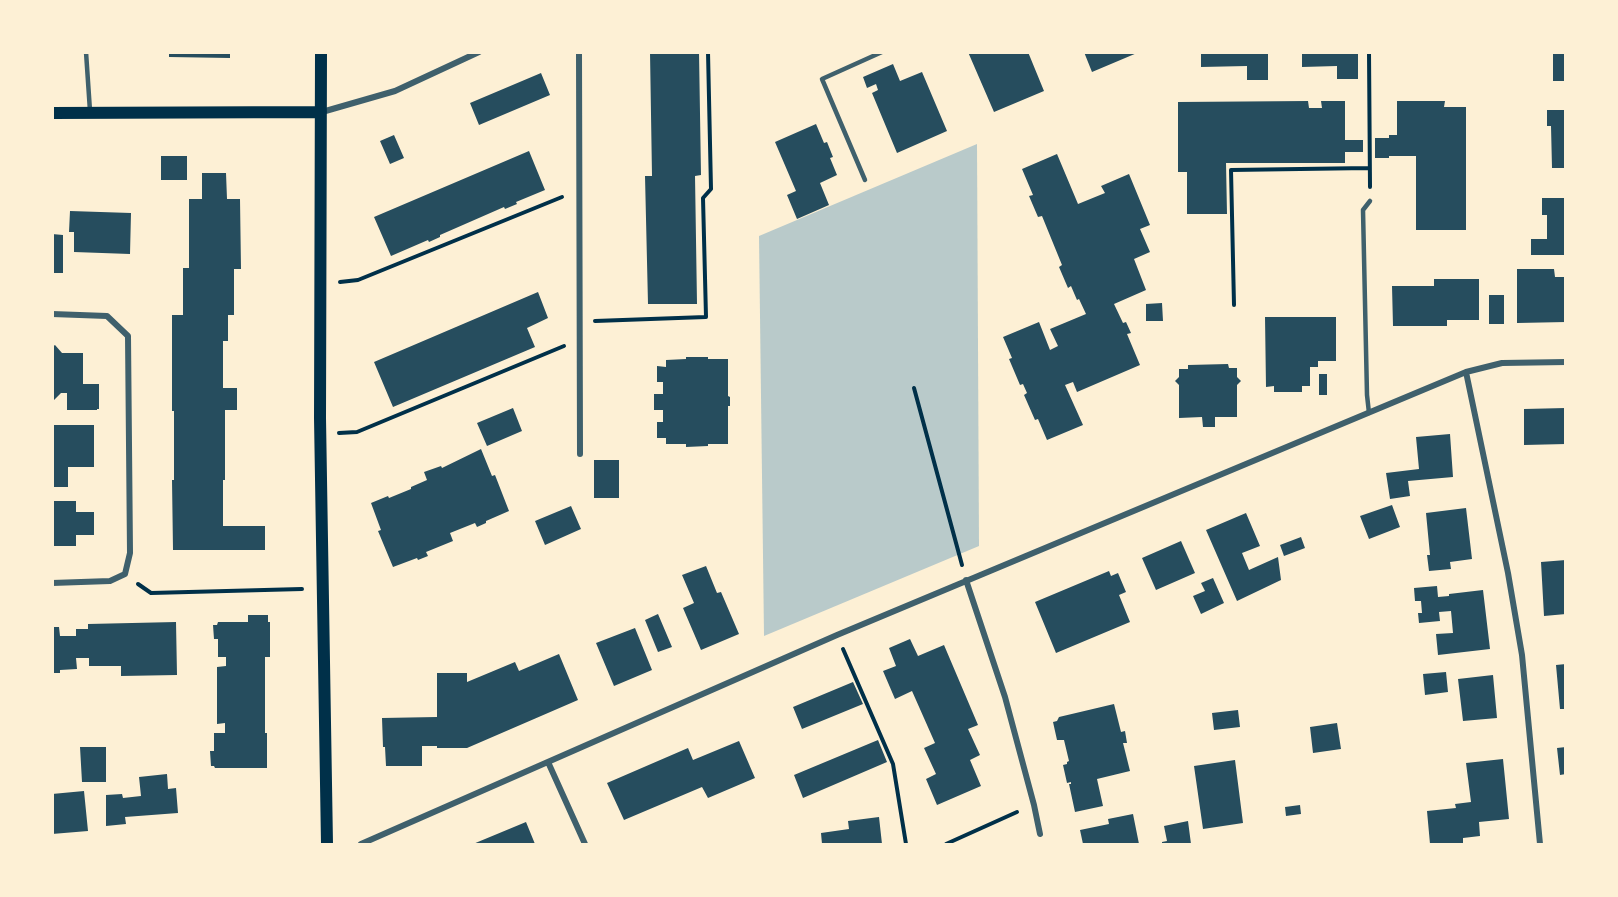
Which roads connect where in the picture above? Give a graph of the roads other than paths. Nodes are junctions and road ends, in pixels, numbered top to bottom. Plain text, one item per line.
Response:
1 (86, 52) edge
2 (321, 52) edge
3 (479, 52) edge
4 (579, 52) edge
5 (882, 52) edge
6 (321, 112) junction
7 (52, 113) edge
8 (90, 114) junction
9 (866, 180) dead end
10 (1370, 201) road end
11 (52, 314) edge
12 (1566, 363) edge
13 (1466, 372) junction
14 (1369, 413) junction
15 (580, 454) dead end
16 (966, 580) junction
17 (52, 583) edge
18 (548, 762) junction
19 (1040, 834) dead end
20 (327, 844) edge
21 (361, 844) edge
22 (585, 844) edge
23 (1540, 844) edge

1 - 8 lane
2 - 6 main road
3 - 6 street
4 - 15 street
5 - 9 lane
6 - 8 main road
6 - 20 main road
7 - 8 main road
10 - 14 lane
11 - 17 street
12 - 13 street
13 - 14 street
13 - 23 street
14 - 16 street
16 - 18 street
16 - 19 street
18 - 21 street
18 - 22 street

